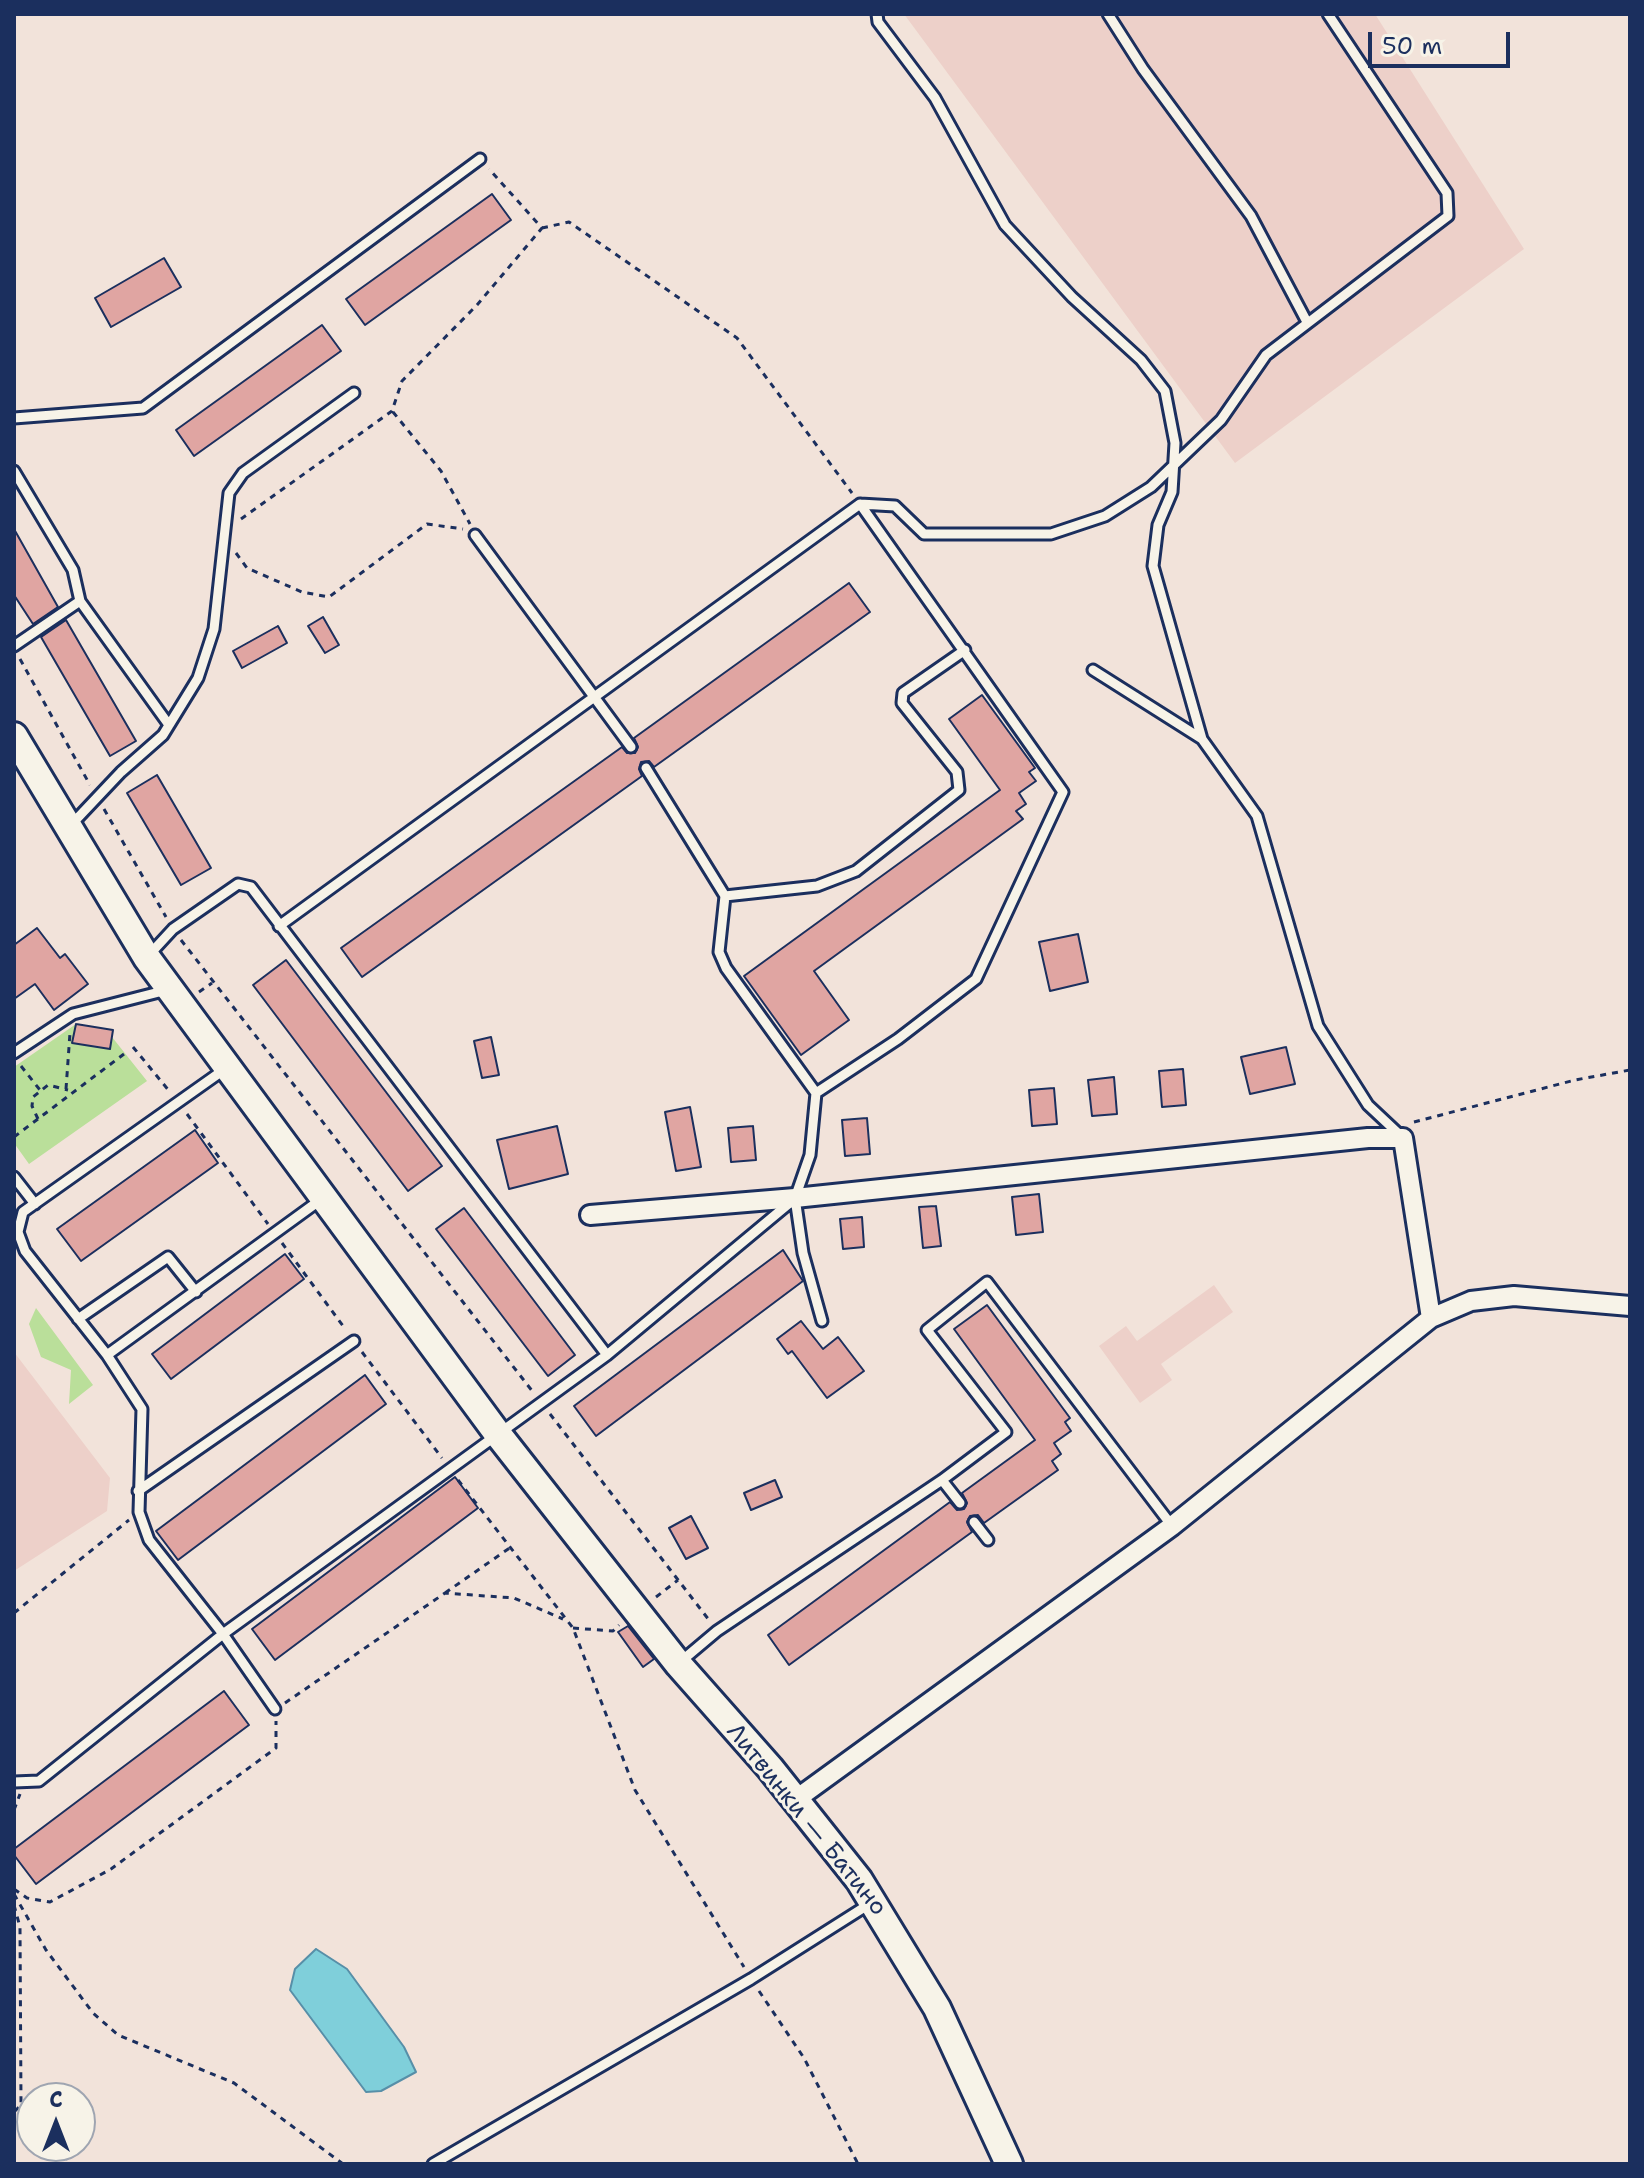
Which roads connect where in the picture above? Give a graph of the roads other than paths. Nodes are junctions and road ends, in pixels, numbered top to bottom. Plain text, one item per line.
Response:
1 (877, 14) edge
2 (1108, 14) edge
3 (1328, 14) edge
4 (480, 159) road end
5 (1307, 322) junction
6 (354, 393) dead end
7 (14, 418) edge
8 (1171, 465) junction
9 (14, 471) edge
10 (860, 504) junction
11 (475, 535) road end
12 (80, 601) junction
13 (14, 648) edge
14 (965, 650) junction
15 (1093, 670) dead end
16 (595, 698) junction
17 (169, 725) junction
18 (14, 736) edge
19 (1202, 739) junction
20 (631, 747) dead end
21 (646, 768) dead end
22 (68, 827) junction
23 (725, 896) junction
24 (279, 926) junction
25 (147, 958) junction
26 (170, 989) junction
27 (14, 1055) edge
28 (227, 1067) junction
29 (816, 1093) junction
30 (1403, 1138) junction
31 (14, 1177) edge
32 (325, 1197) junction
33 (795, 1198) junction
34 (35, 1204) junction
35 (590, 1215) dead end
36 (196, 1292) junction
37 (1630, 1306) edge
38 (1431, 1318) junction
39 (78, 1319) junction
40 (822, 1321) dead end
41 (354, 1341) road end
42 (107, 1355) junction
43 (607, 1355) junction
44 (497, 1433) junction
45 (942, 1480) junction
46 (138, 1491) junction
47 (960, 1503) dead end
48 (974, 1522) dead end
49 (1172, 1526) junction
50 (988, 1540) dead end
51 (223, 1634) junction
52 (678, 1664) junction
53 (275, 1709) road end
54 (14, 1782) edge
55 (795, 1800) junction
56 (874, 1901) junction
57 (433, 2164) edge
58 (1009, 2164) edge

1 - 8 lane
2 - 5 lane
3 - 5 lane
4 - 7 lane
5 - 8 lane
6 - 17 lane
8 - 10 lane
8 - 19 lane
9 - 12 lane
10 - 14 lane
10 - 16 lane
11 - 16 lane
12 - 13 lane
12 - 17 lane
14 - 23 lane
14 - 29 lane
15 - 19 lane
16 - 20 lane
16 - 24 lane
17 - 22 lane
18 - 22 street, Литвинки — Батино
19 - 30 lane
21 - 23 lane
22 - 25 street, Литвинки — Батино
23 - 29 lane
24 - 25 lane
24 - 43 lane
25 - 26 street, Литвинки — Батино
26 - 27 lane
26 - 28 street, Литвинки — Батино
28 - 32 street, Литвинки — Батино
28 - 34 lane
29 - 33 lane
30 - 33 street
30 - 38 street
31 - 34 lane
32 - 36 lane
32 - 44 street, Литвинки — Батино
33 - 35 street
33 - 40 lane
33 - 43 lane
34 - 39 lane
36 - 39 lane
36 - 42 lane
37 - 38 street
38 - 49 street
39 - 42 lane
41 - 46 lane
42 - 46 lane
43 - 44 lane
44 - 51 lane
44 - 52 street, Литвинки — Батино
45 - 47 lane
45 - 49 lane
45 - 52 lane
46 - 51 lane
48 - 50 lane
49 - 55 street
51 - 53 lane
51 - 54 lane
52 - 55 street, Литвинки — Батино
55 - 56 street, Литвинки — Батино
56 - 57 lane
56 - 58 street, Литвинки — Батино

